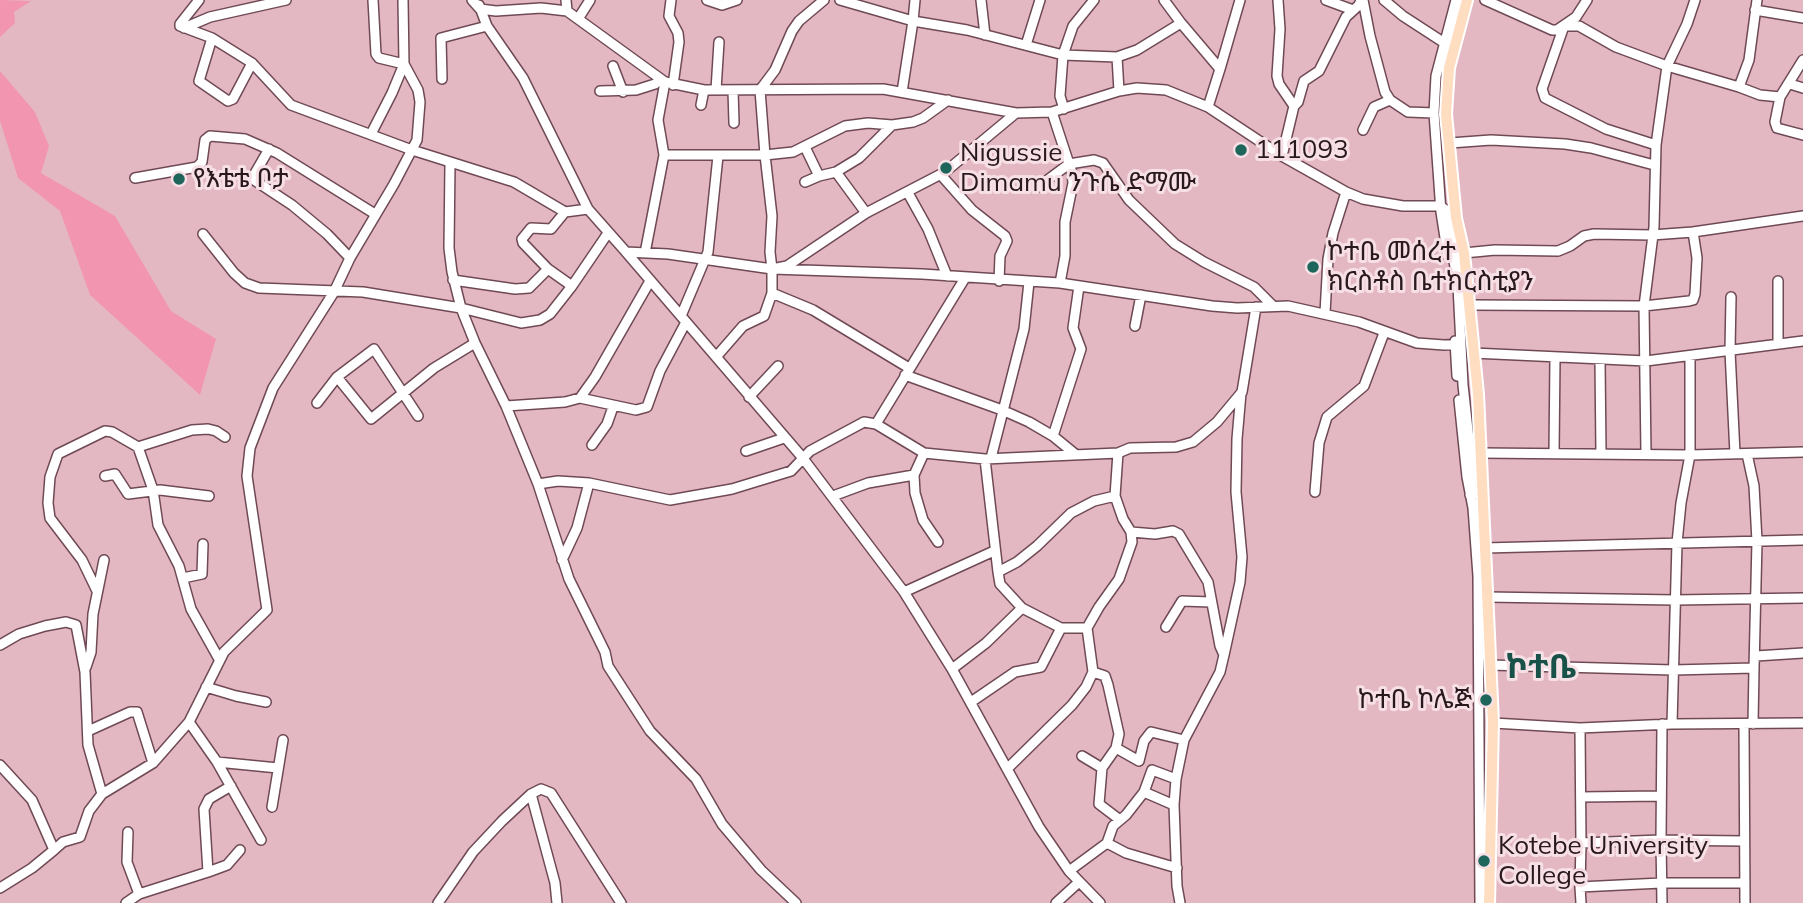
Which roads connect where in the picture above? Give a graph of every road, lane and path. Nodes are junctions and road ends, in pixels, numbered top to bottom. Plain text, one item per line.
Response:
1 (199, 0) edge
2 (286, 0) edge
3 (373, 0) edge
4 (403, 0) edge
5 (472, 0) edge
6 (566, 0) edge
7 (590, 0) edge
8 (671, 0) edge
9 (707, 0) edge
10 (737, 0) edge
11 (824, 0) edge
12 (840, 0) edge
13 (915, 0) edge
14 (981, 0) edge
15 (1040, 0) edge
16 (1094, 0) edge
17 (1164, 0) edge
18 (1240, 0) edge
19 (1278, 0) edge
20 (1326, 0) edge
21 (1362, 0) edge
22 (1384, 0) edge
23 (1456, 0) edge
24 (1467, 0) edge
25 (1485, 0) edge
26 (1587, 0) edge
27 (1695, 0) edge
28 (479, 4) edge
29 (1756, 5) edge
30 (1353, 10) junction
31 (567, 11) junction
32 (1803, 18) edge
33 (578, 19) junction
34 (913, 21) junction
35 (1181, 23) junction
36 (487, 26) junction
37 (1564, 26) junction
38 (184, 28) junction
39 (985, 35) junction
40 (212, 38) junction
41 (719, 42) dead end
42 (1443, 42) junction
43 (1026, 45) junction
44 (1062, 55) junction
45 (1117, 57) junction
46 (1803, 60) edge
47 (252, 63) junction
48 (404, 64) junction
49 (613, 66) dead end
50 (1667, 66) junction
51 (1220, 69) junction
52 (442, 79) dead end
53 (667, 82) junction
54 (1790, 84) junction
55 (1740, 87) junction
56 (1803, 88) edge
57 (704, 90) junction
58 (716, 90) junction
59 (733, 90) junction
60 (760, 90) junction
61 (1119, 90) junction
62 (600, 91) dead end
63 (623, 92) junction
64 (902, 92) junction
65 (1780, 97) junction
66 (948, 100) junction
67 (1390, 100) junction
68 (701, 105) dead end
69 (1294, 106) junction
70 (1208, 107) junction
71 (1064, 108) junction
72 (1052, 112) junction
73 (1016, 113) junction
74 (1434, 113) junction
75 (734, 123) dead end
76 (892, 125) junction
77 (1363, 130) dead end
78 (371, 134) junction
79 (1803, 135) edge
80 (1450, 143) junction
81 (1656, 145) junction
82 (805, 147) junction
83 (270, 149) junction
84 (412, 150) junction
85 (664, 155) junction
86 (765, 155) junction
87 (718, 156) junction
88 (1282, 156) junction
89 (450, 163) junction
90 (1069, 164) junction
91 (1654, 164) junction
92 (836, 172) junction
93 (941, 175) junction
94 (819, 176) junction
95 (135, 178) dead end
96 (805, 182) dead end
97 (1038, 187) dead end
98 (1346, 192) junction
99 (908, 193) junction
100 (1440, 206) junction
101 (589, 209) junction
102 (565, 212) junction
103 (866, 213) junction
104 (375, 214) junction
105 (1803, 216) edge
106 (1693, 232) junction
107 (608, 233) junction
108 (203, 234) dead end
109 (1652, 235) junction
110 (626, 252) junction
111 (645, 253) junction
112 (1464, 253) junction
113 (350, 258) junction
114 (705, 260) junction
115 (772, 268) junction
116 (548, 269) junction
117 (947, 276) junction
118 (965, 278) junction
119 (453, 280) junction
120 (650, 281) junction
121 (999, 281) junction
122 (1778, 281) dead end
123 (1029, 282) junction
124 (1059, 283) junction
125 (572, 286) junction
126 (1079, 286) junction
127 (334, 292) junction
128 (772, 293) junction
129 (1141, 295) junction
130 (1731, 297) dead end
131 (1470, 305) junction
132 (1272, 306) junction
133 (1644, 306) junction
134 (1256, 307) junction
135 (461, 308) junction
136 (1325, 313) junction
137 (684, 319) junction
138 (1135, 326) dead end
139 (1384, 333) junction
140 (1803, 341) edge
141 (475, 343) junction
142 (1778, 343) junction
143 (1458, 344) junction
144 (1730, 351) junction
145 (1473, 353) junction
146 (1690, 356) junction
147 (716, 357) junction
148 (1555, 358) junction
149 (1600, 360) junction
150 (1646, 361) junction
151 (778, 366) dead end
152 (907, 372) junction
153 (337, 377) junction
154 (1242, 393) junction
155 (403, 395) junction
156 (749, 397) junction
157 (580, 398) junction
158 (317, 403) dead end
159 (506, 406) junction
160 (613, 407) junction
161 (1002, 410) junction
162 (418, 416) dead end
163 (876, 424) junction
164 (1053, 436) junction
165 (225, 438) dead end
166 (784, 438) junction
167 (592, 445) dead end
168 (138, 447) junction
169 (746, 451) dead end
170 (1803, 452) edge
171 (924, 453) junction
172 (1118, 453) junction
173 (1480, 453) junction
174 (1554, 453) junction
175 (1075, 454) junction
176 (1601, 454) junction
177 (1646, 454) junction
178 (1735, 454) junction
179 (1747, 454) junction
180 (1690, 455) junction
181 (802, 457) junction
182 (988, 458) junction
183 (914, 475) junction
184 (105, 477) dead end
185 (589, 482) junction
186 (538, 484) junction
187 (153, 490) junction
188 (1315, 492) dead end
189 (1472, 494) junction
190 (209, 496) dead end
191 (833, 496) junction
192 (1115, 496) junction
193 (1483, 507) junction
194 (1130, 532) junction
195 (1803, 540) edge
196 (1758, 541) junction
197 (938, 542) dead end
198 (1677, 543) junction
199 (203, 544) dead end
200 (1485, 548) junction
201 (994, 551) junction
202 (562, 559) junction
203 (104, 560) dead end
204 (998, 572) junction
205 (183, 578) junction
206 (97, 591) junction
207 (904, 592) junction
208 (1487, 597) junction
209 (1803, 598) edge
210 (1675, 600) junction
211 (1755, 600) junction
212 (1211, 602) junction
213 (1022, 608) junction
214 (1167, 627) dead end
215 (1061, 628) junction
216 (1087, 628) junction
217 (0, 645) edge
218 (1803, 653) edge
219 (1224, 655) junction
220 (1756, 656) junction
221 (219, 659) junction
222 (1489, 665) junction
223 (952, 668) junction
224 (1754, 668) junction
225 (1673, 670) junction
226 (85, 672) junction
227 (1093, 672) junction
228 (206, 687) junction
229 (266, 702) dead end
230 (971, 702) junction
231 (189, 722) junction
232 (1493, 723) junction
233 (1803, 723) edge
234 (1667, 724) junction
235 (1748, 724) junction
236 (1580, 728) junction
237 (88, 731) junction
238 (283, 740) dead end
239 (1184, 740) junction
240 (1115, 748) junction
241 (1082, 756) dead end
242 (1139, 761) junction
243 (217, 762) junction
244 (153, 763) junction
245 (0, 765) edge
246 (278, 768) junction
247 (1102, 768) junction
248 (1007, 769) junction
249 (1152, 770) junction
250 (1176, 779) junction
251 (231, 786) junction
252 (1144, 792) junction
253 (102, 794) junction
254 (531, 794) junction
255 (1660, 796) junction
256 (1581, 797) junction
257 (1174, 805) junction
258 (272, 807) dead end
259 (1120, 820) junction
260 (128, 832) dead end
261 (261, 840) dead end
262 (1661, 840) junction
263 (1744, 841) junction
264 (1581, 843) junction
265 (1107, 844) junction
266 (54, 850) junction
267 (240, 850) dead end
268 (1177, 868) junction
269 (1069, 871) junction
270 (208, 872) junction
271 (1079, 882) junction
272 (1661, 883) junction
273 (1743, 883) junction
274 (1580, 887) junction
275 (0, 888) edge
276 (139, 894) junction
277 (126, 903) edge
278 (438, 903) edge
279 (557, 903) edge
280 (621, 903) edge
281 (796, 903) edge
282 (1056, 903) edge
283 (1100, 903) edge
284 (1180, 903) edge
285 (1489, 903) edge
286 (1581, 903) edge
287 (1662, 903) edge
288 (1745, 903) edge

1 - 38 street
2 - 38 street
3 - 48 street
4 - 48 street
5 - 28 street
6 - 31 street
7 - 33 street
8 - 53 street
9 - 10 street
11 - 60 street
12 - 34 street
13 - 34 street
14 - 39 street
15 - 43 street
16 - 44 street
17 - 35 street
18 - 51 street
19 - 69 street
20 - 30 street
21 - 30 street
21 - 67 street
22 - 42 street
23 - 42 street
24 - 80 main road
25 - 37 street
26 - 37 street
27 - 50 street
28 - 31 street
28 - 36 street
29 - 32 street
29 - 55 street
30 - 69 street
31 - 33 street
33 - 53 street
34 - 39 street
34 - 64 street
35 - 45 street
35 - 51 street
36 - 52 street
36 - 101 street
37 - 50 street
37 - 81 street
38 - 40 street
39 - 43 street
40 - 47 street
40 - 47 street
41 - 58 street
42 - 74 street
43 - 44 street
44 - 45 street
44 - 71 street
45 - 61 street
46 - 54 street
47 - 78 street
48 - 78 street
48 - 84 street
49 - 63 street
50 - 55 street
50 - 81 street
51 - 70 street
53 - 57 street
53 - 63 street
53 - 85 street
54 - 56 street
54 - 65 street
55 - 65 street
57 - 58 street
57 - 68 street
58 - 59 street
59 - 60 street
59 - 75 street
60 - 64 street
60 - 86 street
61 - 70 street
61 - 71 street
62 - 63 street
64 - 66 street
65 - 79 street
66 - 73 street
66 - 76 street
67 - 74 street
67 - 77 street
69 - 88 street
70 - 88 street
71 - 72 street
72 - 73 street
72 - 90 street
73 - 93 street
74 - 100 street
76 - 82 street
76 - 92 street
78 - 84 street
80 - 91 street
80 - 112 main road
81 - 91 street
82 - 86 street
82 - 94 street
83 - 95 street
83 - 104 street
83 - 113 street
84 - 89 street
84 - 104 street
85 - 87 street
85 - 111 street
86 - 87 street
86 - 115 street
87 - 114 street
88 - 98 street
89 - 102 street
89 - 119 street
90 - 97 street
90 - 124 street
90 - 132 street
91 - 109 street
92 - 94 street
92 - 103 street
93 - 99 street
93 - 121 street
94 - 96 street
98 - 100 street
98 - 136 street
99 - 103 street
99 - 117 street
100 - 143 street
101 - 102 street
101 - 107 street
102 - 116 street
103 - 115 street
104 - 113 street
105 - 106 street
106 - 109 street
106 - 133 street
107 - 110 street
107 - 125 street
108 - 127 street
109 - 112 street
109 - 133 street
110 - 111 street
110 - 120 street
111 - 114 street
112 - 131 main road
113 - 127 street
114 - 115 street
114 - 137 street
115 - 117 street
115 - 128 street
116 - 119 street
116 - 125 street
117 - 118 street
118 - 121 street
118 - 152 street
119 - 135 street
120 - 137 street
120 - 157 street
121 - 123 street
122 - 142 street
123 - 124 street
123 - 161 street
124 - 126 street
125 - 135 street
126 - 129 street
126 - 164 street
127 - 135 street
127 - 221 street
128 - 147 street
128 - 152 street
129 - 134 street
129 - 138 street
130 - 144 street
131 - 133 street
131 - 145 main road
132 - 134 street
132 - 136 street
133 - 150 street
134 - 154 street
135 - 141 street
136 - 139 street
137 - 147 street
137 - 160 street
139 - 143 street
139 - 188 street
140 - 142 street
141 - 155 street
141 - 159 street
142 - 144 street
143 - 189 street
144 - 146 street
144 - 178 street
145 - 148 street
145 - 173 main road
146 - 150 street
146 - 180 street
147 - 156 street
148 - 149 street
148 - 174 street
149 - 150 street
149 - 176 street
150 - 177 street
151 - 156 street
152 - 161 street
152 - 163 street
153 - 155 street
153 - 155 street
153 - 158 street
154 - 172 street
154 - 219 street
155 - 162 street
156 - 166 street
157 - 159 street
157 - 160 street
159 - 186 street
160 - 167 street
161 - 164 street
161 - 182 street
163 - 171 street
163 - 181 street
164 - 175 street
165 - 168 street
166 - 169 street
166 - 181 street
168 - 187 street
168 - 206 street
170 - 179 street
171 - 182 street
171 - 183 street
172 - 175 street
172 - 192 street
173 - 174 street
173 - 193 main road
174 - 176 street
175 - 182 street
176 - 177 street
177 - 180 street
178 - 179 street
178 - 180 street
179 - 196 street
180 - 198 street
181 - 185 street
181 - 191 street
182 - 201 street
183 - 191 street
183 - 197 street
184 - 187 street
185 - 186 street
185 - 202 street
186 - 202 street
187 - 190 street
187 - 205 street
189 - 193 main road
189 - 285 street
191 - 207 street
192 - 194 street
192 - 204 street
193 - 200 main road
194 - 212 street
194 - 216 street
195 - 196 street
196 - 198 street
196 - 211 street
198 - 200 street
198 - 210 street
199 - 205 street
200 - 208 main road
201 - 204 street
201 - 207 street
202 - 281 street
203 - 206 street
204 - 213 street
205 - 221 street
206 - 226 street
207 - 223 street
208 - 210 street
208 - 222 main road
209 - 211 street
210 - 211 street
210 - 225 street
211 - 220 street
212 - 214 street
212 - 219 street
213 - 215 street
213 - 223 street
215 - 216 street
215 - 230 street
216 - 227 street
217 - 226 street
218 - 220 street
219 - 239 street
220 - 224 street
221 - 228 street
222 - 225 street
222 - 232 main road
223 - 230 street
224 - 225 street
224 - 235 street
225 - 234 street
226 - 237 street
227 - 240 street
227 - 248 street
228 - 229 street
228 - 231 street
230 - 248 street
231 - 243 street
231 - 244 street
232 - 236 street
232 - 285 main road
233 - 235 street
234 - 235 street
234 - 236 street
234 - 255 street
235 - 263 street
236 - 256 street
237 - 244 street
237 - 253 street
238 - 246 street
239 - 242 street
239 - 250 street
240 - 242 street
240 - 247 street
241 - 247 street
242 - 249 street
243 - 246 street
243 - 251 street
244 - 253 street
245 - 266 street
246 - 258 street
247 - 259 street
248 - 269 street
249 - 250 street
249 - 252 street
250 - 257 street
251 - 261 street
251 - 270 street
252 - 257 street
252 - 259 street
253 - 266 street
254 - 278 street
254 - 279 street
254 - 280 street
255 - 256 street
255 - 262 street
256 - 264 street
257 - 268 street
259 - 265 street
260 - 276 street
262 - 263 street
262 - 264 street
262 - 272 street
263 - 273 street
264 - 274 street
265 - 268 street
265 - 269 street
266 - 275 street
267 - 270 street
268 - 284 street
269 - 271 street
270 - 276 street
271 - 282 street
271 - 283 street
272 - 273 street
272 - 274 street
272 - 287 street
273 - 288 street
274 - 286 street
276 - 277 street

